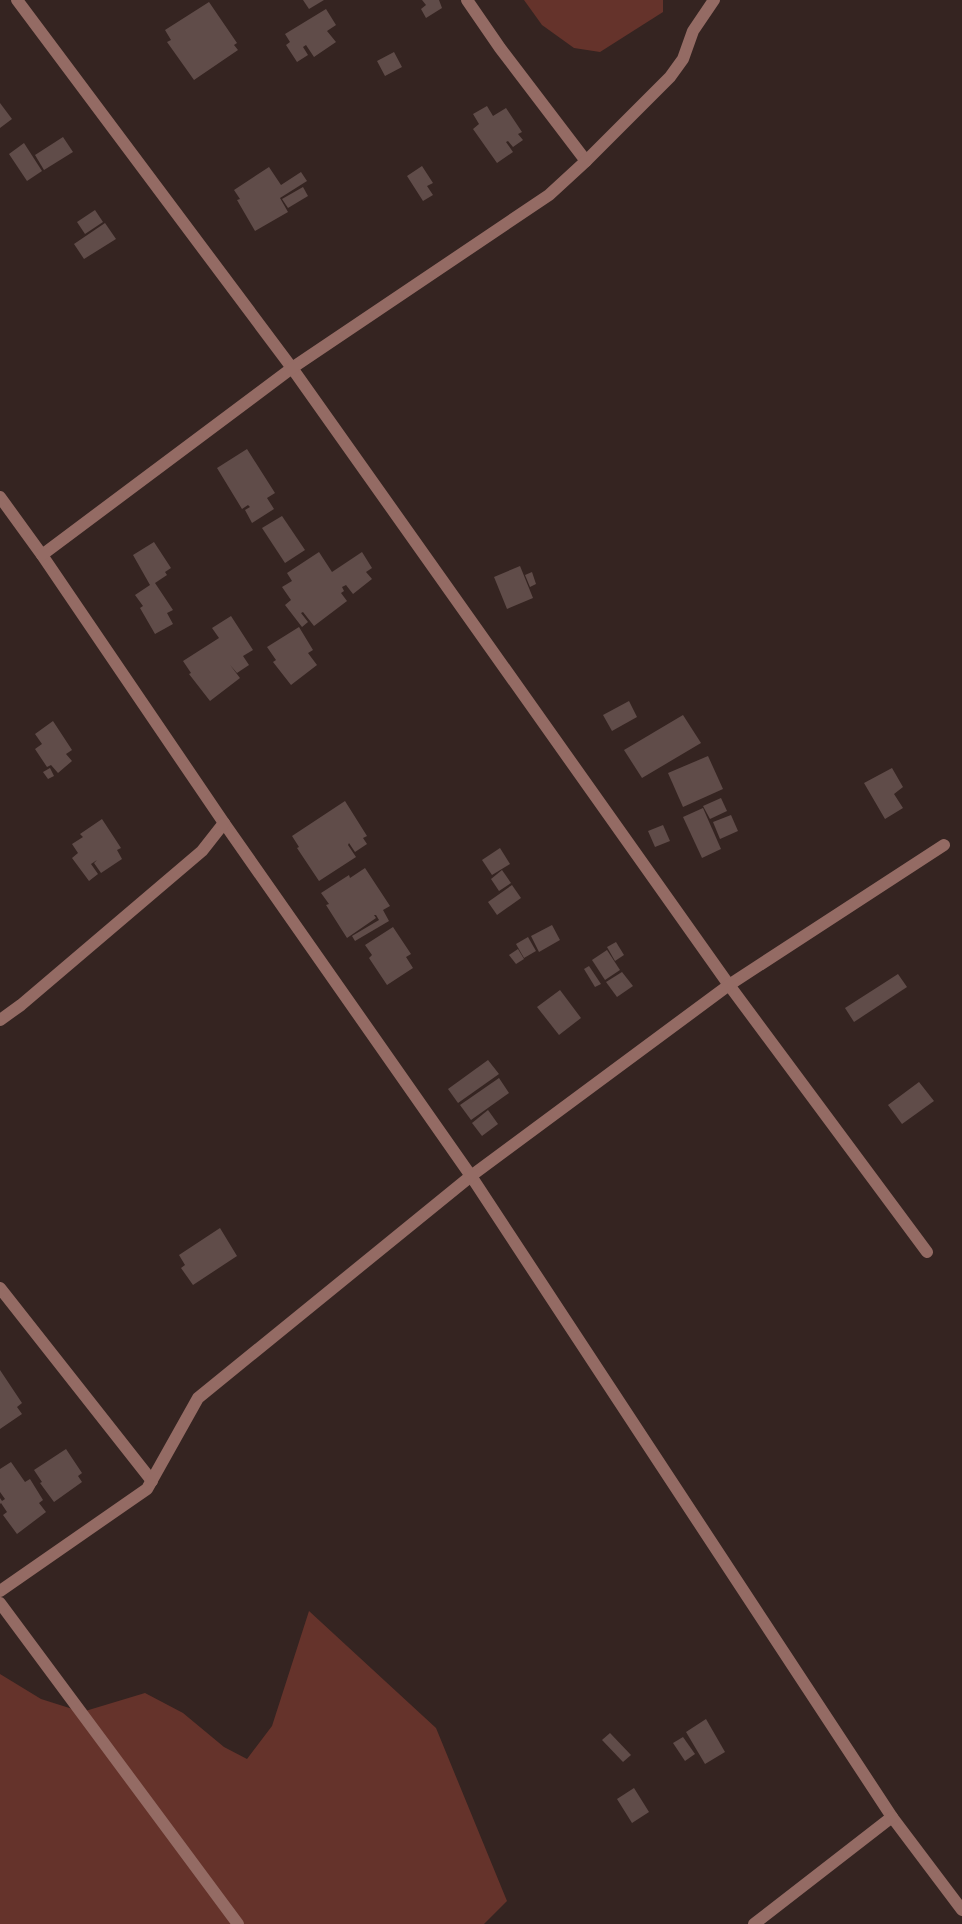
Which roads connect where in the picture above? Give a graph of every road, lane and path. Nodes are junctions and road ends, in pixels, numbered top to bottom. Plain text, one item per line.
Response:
1 (17, 0) edge
2 (467, 0) edge
3 (714, 0) edge
4 (586, 161) junction
5 (292, 368) junction
6 (0, 497) edge
7 (42, 555) junction
8 (224, 823) junction
9 (944, 845) dead end
10 (730, 985) junction
11 (0, 1020) edge
12 (471, 1176) junction
13 (927, 1252) dead end
14 (0, 1288) edge
15 (152, 1481) junction
16 (0, 1591) edge
17 (0, 1603) edge
18 (892, 1817) junction
19 (962, 1910) edge
20 (238, 1924) edge
21 (754, 1924) edge

1 - 5 street
2 - 4 street
3 - 4 street
4 - 5 street
5 - 7 street
5 - 10 street
6 - 7 street
7 - 8 street
8 - 11 street
8 - 12 street
9 - 10 street
10 - 12 street
10 - 13 street
12 - 15 street
12 - 18 street
14 - 15 street
15 - 16 street
17 - 20 street
18 - 19 street
18 - 21 street

